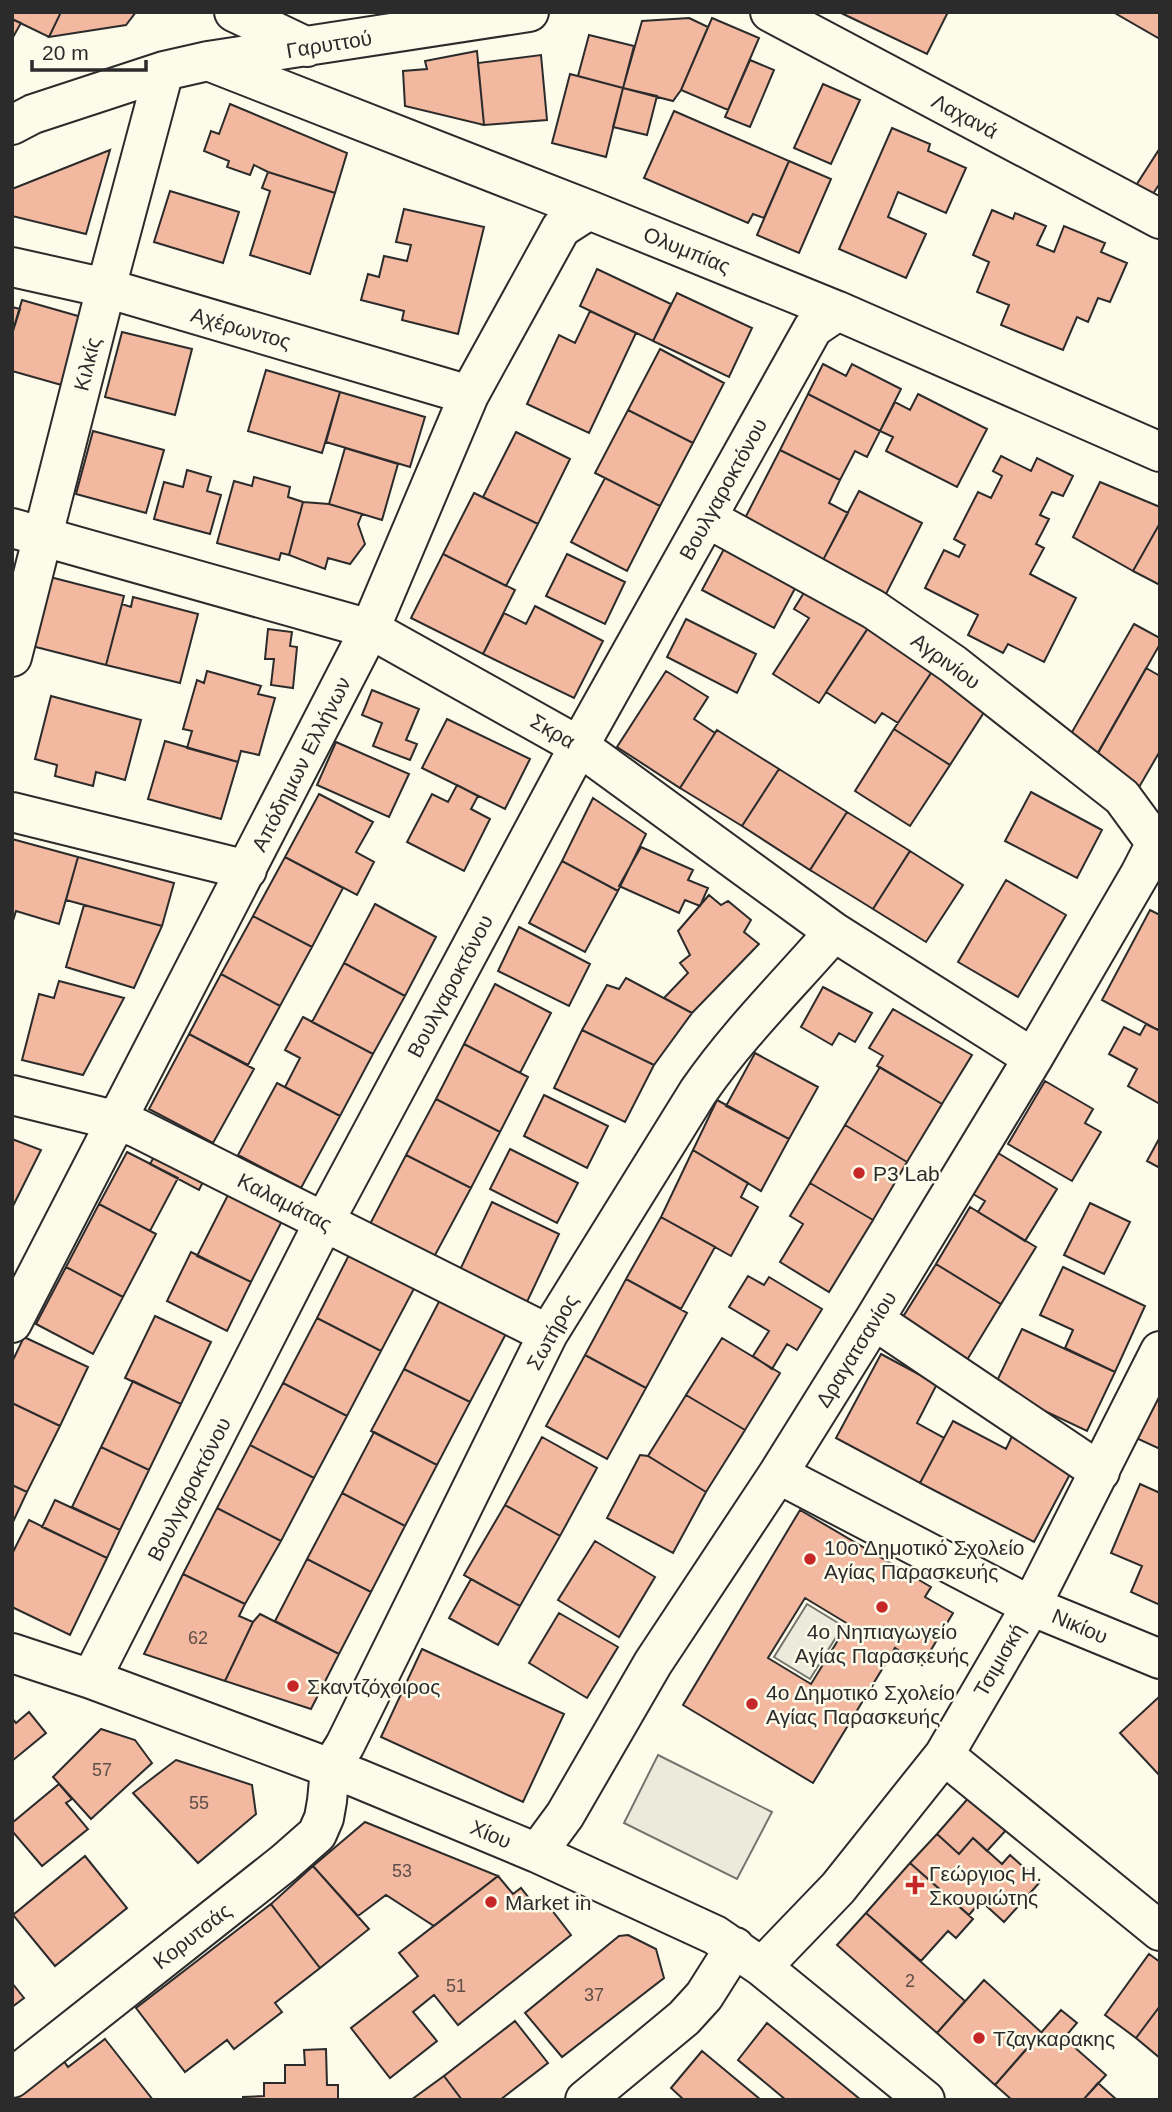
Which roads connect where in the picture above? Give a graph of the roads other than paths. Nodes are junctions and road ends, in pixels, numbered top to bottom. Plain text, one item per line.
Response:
1 (234, 12) edge
2 (529, 12) edge
3 (769, 12) edge
4 (307, 47) junction
5 (208, 61) junction
6 (164, 71) junction
7 (12, 125) edge
8 (589, 210) junction
9 (1160, 219) edge
10 (12, 267) edge
11 (106, 288) junction
12 (838, 311) junction
13 (469, 395) junction
14 (1160, 452) edge
15 (707, 517) junction
16 (27, 533) edge
17 (370, 629) junction
18 (12, 657) edge
19 (579, 746) junction
20 (12, 812) edge
21 (1154, 859) edge
22 (247, 870) junction
23 (834, 932) junction
24 (1034, 1058) junction
25 (12, 1096) edge
26 (118, 1121) junction
27 (324, 1222) junction
28 (27, 1264) edge
29 (874, 1320) junction
30 (12, 1323) edge
31 (548, 1334) junction
32 (1160, 1351) edge
33 (1100, 1472) junction
34 (778, 1474) junction
35 (1031, 1606) junction
36 (12, 1653) edge
37 (1160, 1659) edge
38 (91, 1679) junction
39 (944, 1755) junction
40 (330, 1769) junction
41 (537, 1853) junction
42 (1160, 1931) edge
43 (748, 1957) junction
44 (12, 2078) edge
45 (585, 2100) edge
46 (926, 2100) edge

1 - 4 street
2 - 4 street, Γαρυττού
3 - 9 street, Λαχανά
4 - 5 street, Γαρυττού
5 - 6 street, Γαρυττού
5 - 8 street, Ολυμπίας
6 - 7 street, Γαρυττού
6 - 11 street, Κιλκίς
8 - 12 street, Ολυμπίας
8 - 13 street, Απόδημων Ελλήνων
10 - 11 street, Αχέρωντος
11 - 13 street, Αχέρωντος
11 - 16 street, Κιλκίς
12 - 14 street, Ολυμπίας
12 - 15 street, Βουλγαροκτόνου
13 - 17 street, Απόδημων Ελλήνων
15 - 19 street, Βουλγαροκτόνου
15 - 21 street, Αγρινίου
16 - 17 street, Σκρα
16 - 18 street, Κιλκίς
17 - 19 street, Σκρα
17 - 22 street, Απόδημων Ελλήνων
19 - 23 street, Σκρα
19 - 27 street, Βουλγαροκτόνου
20 - 22 street
21 - 24 street, Δραγατσανίου
22 - 26 street, Απόδημων Ελλήνων
23 - 24 street, Σκρα
23 - 31 street, Σωτήρος
24 - 29 street, Δραγατσανίου
25 - 26 street, Καλαμάτας
26 - 27 street, Καλαμάτας
26 - 28 street, Απόδημων Ελλήνων
27 - 31 street, Καλαμάτας
27 - 38 street, Βουλγαροκτόνου
28 - 30 street, Απόδημων Ελλήνων
29 - 33 street
29 - 34 street, Δραγατσανίου
31 - 40 street, Σωτήρος
32 - 33 street, Τσιμισκή
33 - 35 street, Τσιμισκή
34 - 35 street, Νικίου
34 - 41 street, Δραγατσανίου
35 - 37 street, Νικίου
35 - 39 street, Τσιμισκή
36 - 38 street, Χίου
38 - 40 street, Χίου
39 - 42 street
39 - 43 street, Τσιμισκή
40 - 41 street, Χίου
40 - 44 street, Κορυτσάς
41 - 43 street, Χίου
43 - 45 street, Τσιμισκή
43 - 46 street, Χίου

